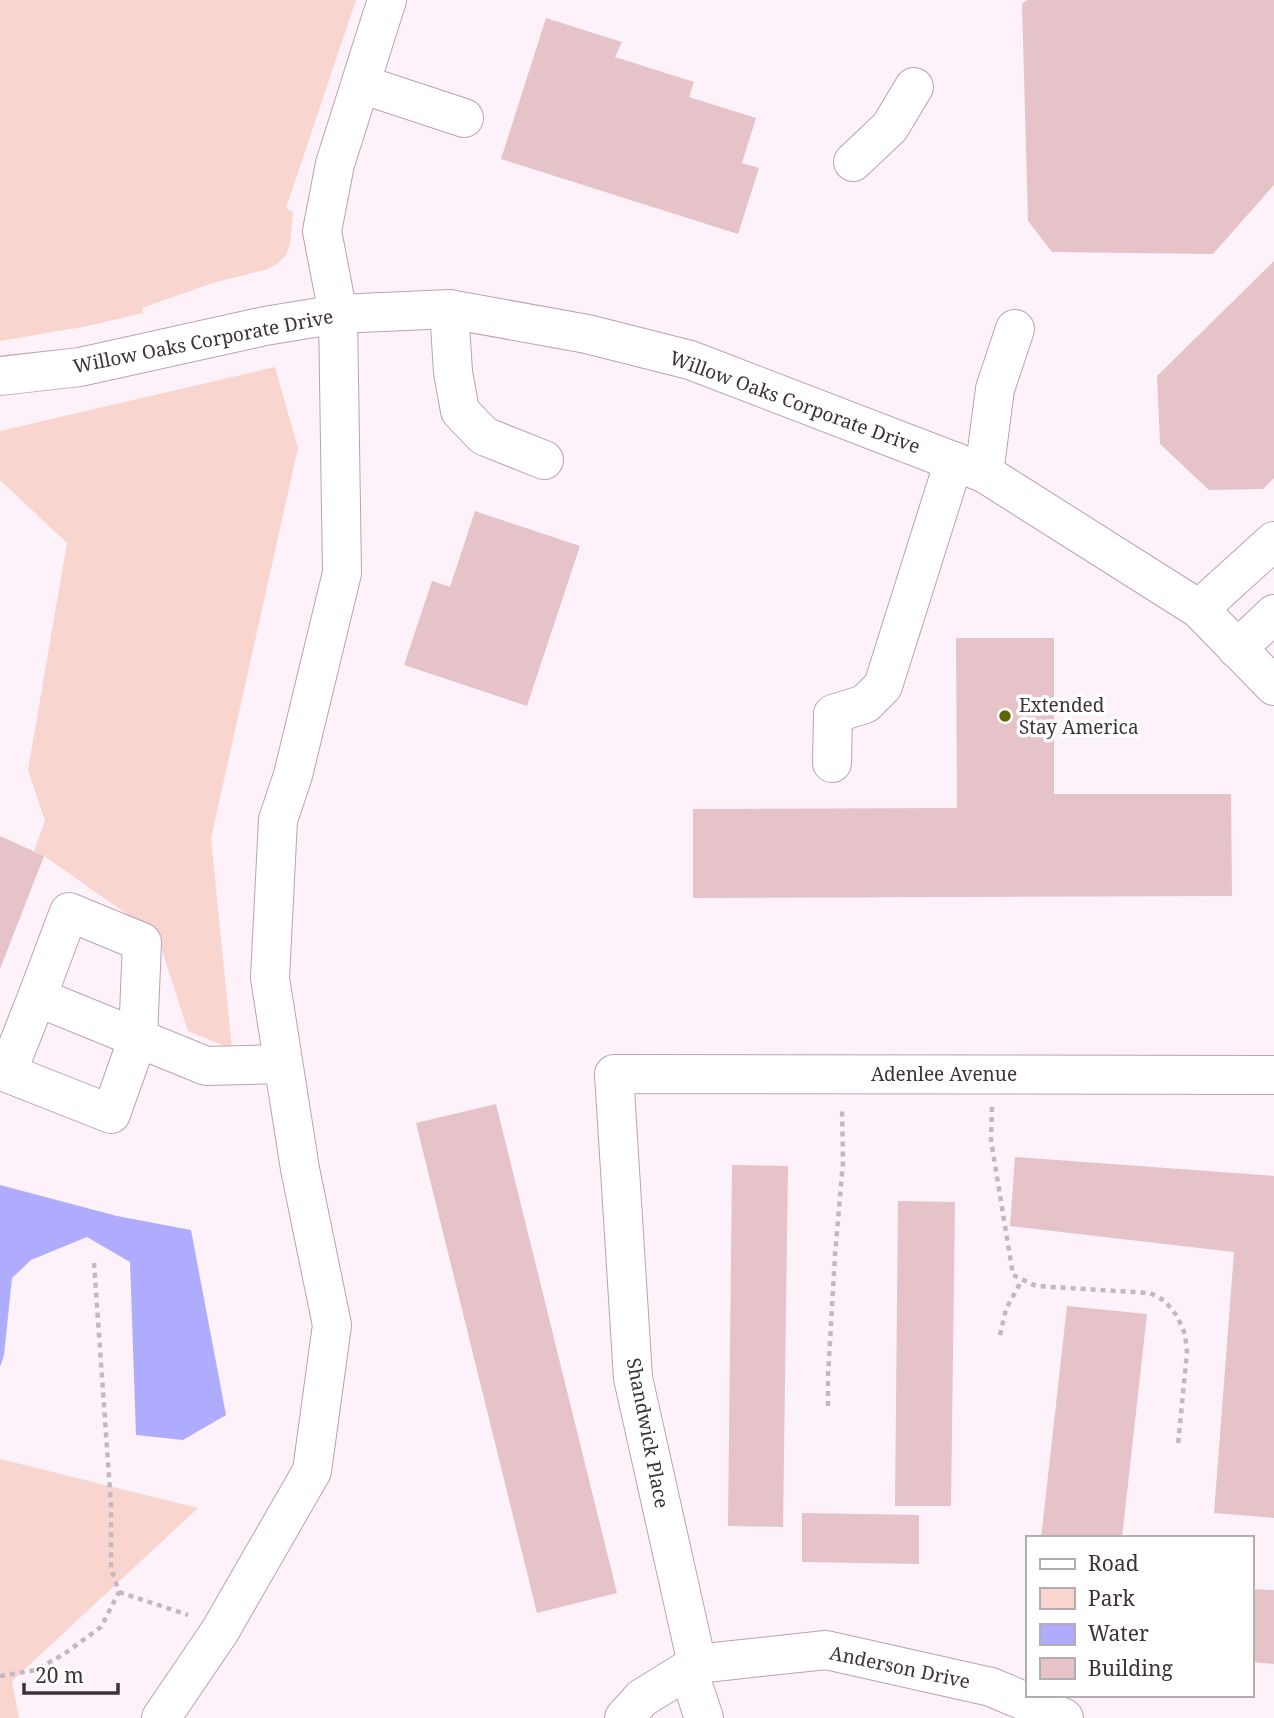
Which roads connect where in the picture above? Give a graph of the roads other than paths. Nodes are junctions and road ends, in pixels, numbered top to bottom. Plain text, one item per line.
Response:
1 (387, 0) edge
2 (360, 84) junction
3 (914, 87) dead end
4 (464, 118) dead end
5 (853, 162) dead end
6 (449, 309) junction
7 (338, 314) junction
8 (1015, 329) dead end
9 (0, 376) edge
10 (544, 460) dead end
11 (969, 467) junction
12 (1274, 541) edge
13 (1199, 609) junction
14 (1274, 614) edge
15 (1237, 649) junction
16 (1274, 686) edge
17 (832, 763) dead end
18 (37, 996) junction
19 (138, 1038) junction
20 (284, 1064) junction
21 (614, 1074) joint
22 (1274, 1075) edge
23 (692, 1667) junction
24 (1042, 1714) edge
25 (161, 1718) edge
26 (624, 1718) edge
27 (704, 1718) edge

1 - 2 street
2 - 4 street
2 - 7 street
3 - 5 street
6 - 7 street, Willow Oaks Corporate Drive
6 - 10 street
6 - 11 street, Willow Oaks Corporate Drive
7 - 9 street, Willow Oaks Corporate Drive
7 - 20 street
8 - 11 street
11 - 13 street, Willow Oaks Corporate Drive
11 - 17 street
12 - 13 street
13 - 15 street, Willow Oaks Corporate Drive
14 - 15 street
15 - 16 street, Willow Oaks Corporate Drive
18 - 19 street
18 - 19 street
18 - 19 street
19 - 20 street
20 - 25 street
21 - 22 street, Adenlee Avenue
21 - 23 street, Shandwick Place
23 - 24 street, Anderson Drive
23 - 26 street, Anderson Drive
23 - 27 street, Shandwick Place

